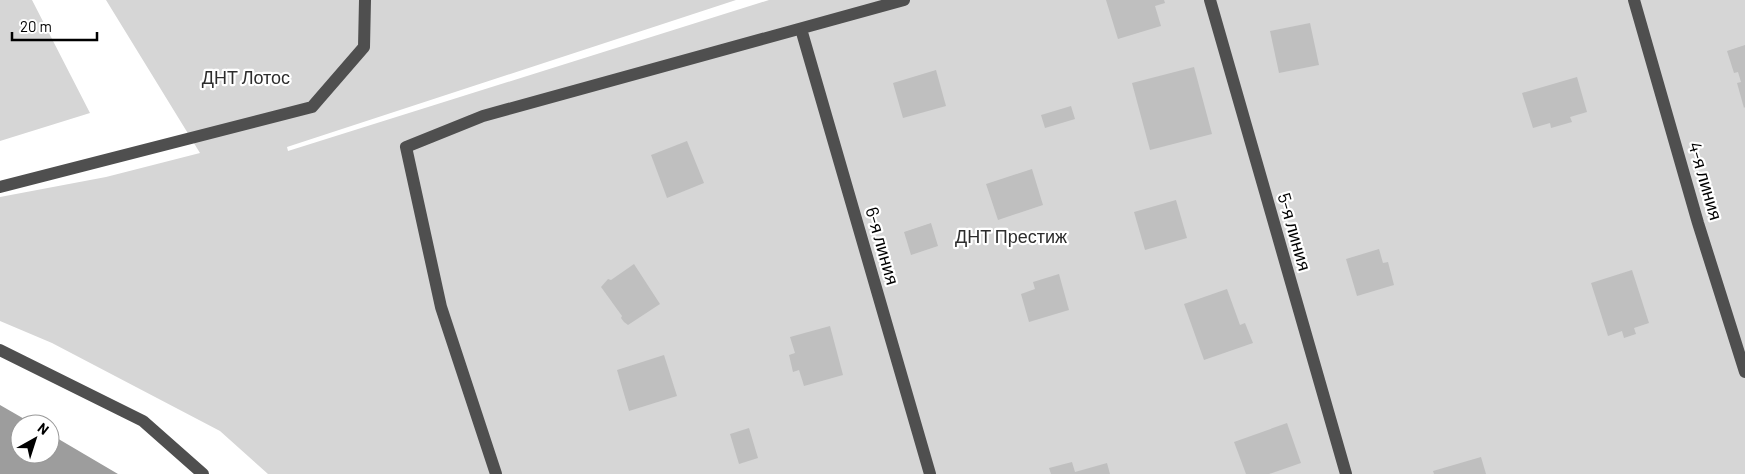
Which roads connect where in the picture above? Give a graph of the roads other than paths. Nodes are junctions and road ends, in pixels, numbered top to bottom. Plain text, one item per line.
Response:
1 (365, 0) edge
2 (904, 0) edge
3 (1210, 0) edge
4 (1634, 0) edge
5 (801, 29) junction
6 (0, 187) edge
7 (0, 350) edge
8 (1745, 372) edge
9 (203, 474) edge
10 (496, 474) edge
11 (930, 474) edge
12 (1346, 474) edge

1 - 6 street
2 - 5 street
3 - 12 street, 5-я линия
4 - 8 street, 4-я линия
5 - 10 street
5 - 11 street, 6-я линия
7 - 9 street

